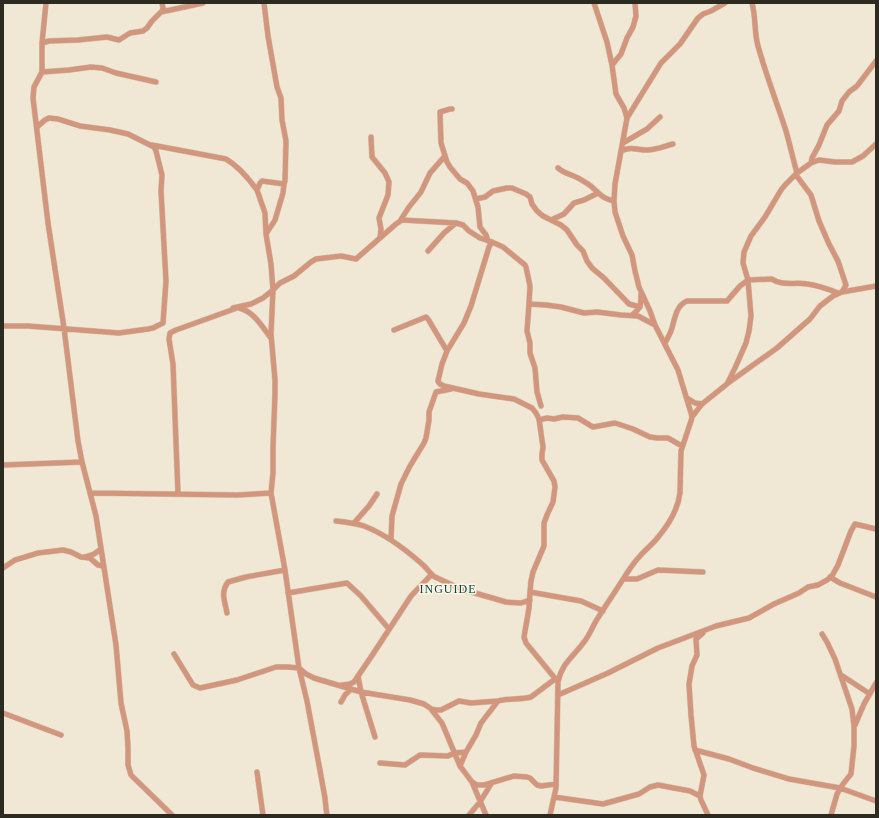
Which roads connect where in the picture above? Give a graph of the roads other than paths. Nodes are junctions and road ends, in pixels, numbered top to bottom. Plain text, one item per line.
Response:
1 (46, 3) edge
2 (162, 3) edge
3 (203, 3) edge
4 (264, 3) edge
5 (594, 3) edge
6 (635, 3) edge
7 (725, 3) edge
8 (752, 3) edge
9 (161, 12) junction
10 (42, 43) junction
11 (876, 61) edge
12 (612, 65) junction
13 (42, 72) junction
14 (156, 82) dead end
15 (452, 109) dead end
16 (660, 117) dead end
17 (627, 118) junction
18 (37, 126) junction
19 (371, 137) dead end
20 (623, 143) junction
21 (673, 144) dead end
22 (876, 144) edge
23 (150, 145) junction
24 (621, 151) junction
25 (446, 156) junction
26 (811, 163) junction
27 (558, 168) dead end
28 (796, 174) junction
29 (249, 179) junction
30 (262, 181) junction
31 (284, 184) junction
32 (257, 190) junction
33 (598, 193) junction
34 (476, 199) junction
35 (614, 201) junction
36 (551, 220) junction
37 (400, 221) junction
38 (456, 223) junction
39 (266, 234) junction
40 (380, 238) junction
41 (490, 241) junction
42 (428, 251) dead end
43 (748, 280) junction
44 (873, 287) edge
45 (876, 289) edge
46 (273, 290) junction
47 (641, 292) junction
48 (840, 292) junction
49 (530, 304) junction
50 (640, 307) junction
51 (238, 308) junction
52 (632, 315) junction
53 (655, 325) junction
54 (3, 326) edge
55 (64, 328) junction
56 (394, 330) dead end
57 (271, 338) junction
58 (665, 343) junction
59 (447, 352) junction
60 (727, 384) junction
61 (454, 388) junction
62 (687, 398) junction
63 (702, 404) junction
64 (541, 406) dead end
65 (692, 417) junction
66 (540, 420) junction
67 (682, 446) junction
68 (82, 462) junction
69 (3, 465) edge
70 (90, 493) junction
71 (271, 493) junction
72 (178, 494) junction
73 (377, 494) dead end
74 (336, 521) dead end
75 (354, 523) junction
76 (876, 529) edge
77 (391, 540) junction
78 (101, 549) junction
79 (84, 558) junction
80 (103, 566) junction
81 (3, 568) edge
82 (285, 570) junction
83 (703, 572) dead end
84 (431, 575) junction
85 (830, 577) junction
86 (624, 579) junction
87 (530, 592) junction
88 (288, 593) junction
89 (876, 597) edge
90 (530, 600) junction
91 (604, 610) junction
92 (227, 613) dead end
93 (389, 629) junction
94 (706, 630) junction
95 (822, 634) dead end
96 (174, 654) dead end
97 (299, 668) junction
98 (841, 675) junction
99 (358, 676) junction
100 (556, 681) junction
101 (876, 683) edge
102 (338, 685) junction
103 (351, 689) junction
104 (361, 692) junction
105 (870, 694) junction
106 (558, 695) junction
107 (498, 701) junction
108 (341, 702) dead end
109 (430, 708) junction
110 (3, 713) edge
111 (854, 726) junction
112 (62, 735) dead end
113 (375, 737) dead end
114 (695, 750) junction
115 (466, 752) junction
116 (454, 753) junction
117 (380, 762) dead end
118 (460, 766) junction
119 (257, 772) dead end
120 (472, 782) junction
121 (491, 784) junction
122 (556, 784) junction
123 (840, 788) junction
124 (554, 796) junction
125 (700, 796) junction
126 (876, 801) edge
127 (480, 802) junction
128 (172, 815) edge
129 (263, 815) edge
130 (327, 815) edge
131 (469, 815) edge
132 (486, 815) edge
133 (550, 815) edge
134 (708, 815) edge
135 (831, 815) edge

1 - 10 street
2 - 9 street
3 - 9 street
4 - 31 street
5 - 12 street
6 - 12 street
7 - 17 street
8 - 28 street
9 - 10 street
10 - 13 street
11 - 26 street
12 - 17 street
13 - 14 street
13 - 18 street
15 - 25 street
16 - 20 street
17 - 20 street
18 - 23 street
18 - 55 street
19 - 40 street
20 - 24 street
21 - 24 street
22 - 26 street
23 - 29 street
23 - 55 street
24 - 35 street
25 - 34 street
25 - 37 street
26 - 28 street
27 - 33 street
28 - 43 street
28 - 48 street
29 - 30 street
29 - 32 street
30 - 31 street
30 - 32 street
31 - 39 street
32 - 39 street
33 - 35 street
33 - 36 street
34 - 36 street
34 - 41 street
35 - 47 street
36 - 50 street
37 - 38 street
37 - 40 street
38 - 41 street
38 - 42 street
39 - 46 street
40 - 46 street
41 - 49 street
41 - 59 street
43 - 48 street
43 - 58 street
43 - 60 street
44 - 45 street
44 - 48 street
46 - 51 street
46 - 57 street
47 - 50 street
47 - 53 street
48 - 60 street
49 - 52 street
49 - 64 street
50 - 52 street
51 - 57 street
51 - 72 street
52 - 53 street
53 - 58 street
54 - 55 street
55 - 68 street
56 - 59 street
57 - 71 street
58 - 62 street
59 - 61 street
60 - 63 street
61 - 66 street
61 - 77 street
62 - 63 street
62 - 65 street
63 - 65 street
65 - 67 street
66 - 67 street
66 - 87 street
67 - 86 street
68 - 69 street
68 - 70 street
70 - 72 street
70 - 78 street
71 - 72 street
71 - 82 street
73 - 75 street
74 - 75 street
75 - 77 street
76 - 85 street
77 - 84 street
78 - 79 street
78 - 80 street
79 - 80 street
79 - 81 street
80 - 128 street
82 - 88 street
82 - 92 street
83 - 86 street
84 - 90 street
84 - 93 street
85 - 89 street
85 - 94 street
86 - 91 street
87 - 90 street
87 - 91 street
88 - 93 street
88 - 97 street
90 - 100 street
91 - 100 street
93 - 99 street
94 - 106 street
94 - 114 street
95 - 98 street
96 - 97 street
97 - 102 street
97 - 130 street
98 - 105 street
98 - 111 street
99 - 102 street
99 - 104 street
100 - 106 street
100 - 107 street
101 - 105 street
102 - 103 street
103 - 104 street
103 - 108 street
104 - 109 street
104 - 113 street
105 - 111 street
106 - 122 street
107 - 109 street
107 - 115 street
109 - 116 street
110 - 112 street
111 - 123 street
114 - 123 street
114 - 125 street
115 - 116 street
115 - 118 street
116 - 117 street
116 - 118 street
118 - 120 street
119 - 129 street
120 - 121 street
120 - 127 street
121 - 122 street
121 - 127 street
122 - 124 street
123 - 126 street
123 - 135 street
124 - 125 street
124 - 133 street
125 - 134 street
127 - 131 street
127 - 132 street

